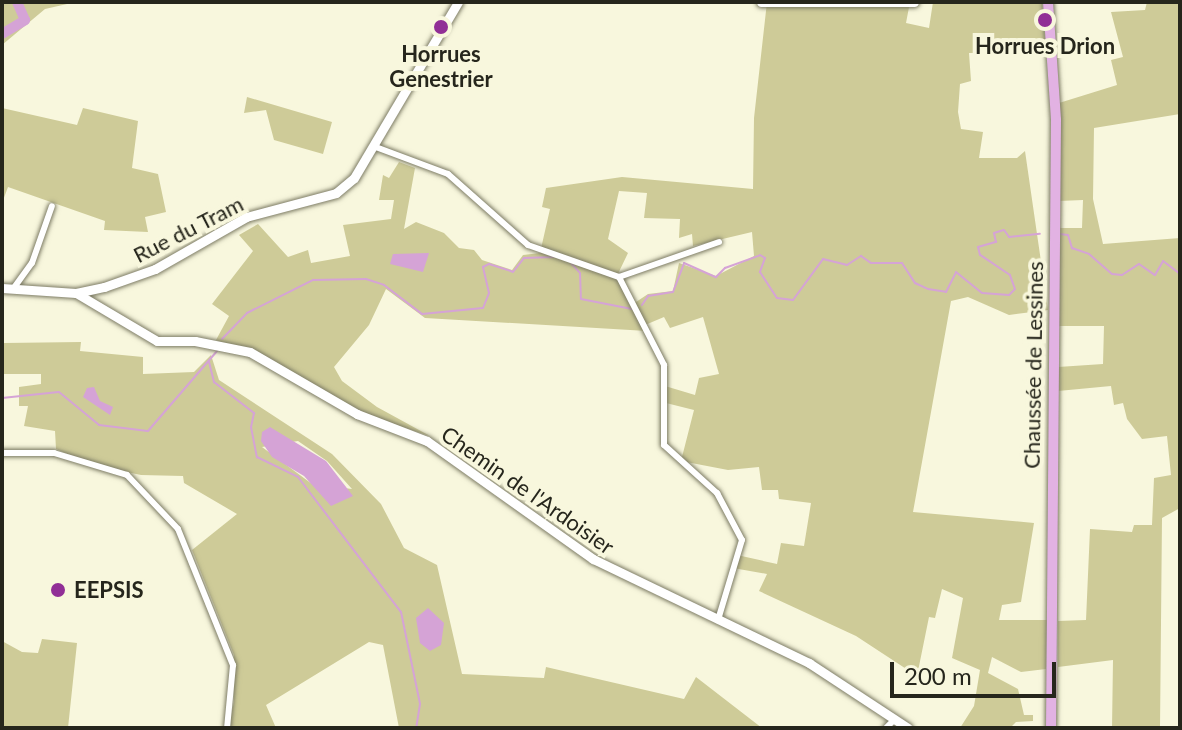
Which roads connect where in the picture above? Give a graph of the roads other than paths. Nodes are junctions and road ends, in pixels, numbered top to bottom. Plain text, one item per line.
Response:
1 (458, 2) edge
2 (761, 2) edge
3 (914, 2) edge
4 (1048, 2) edge
5 (373, 146) junction
6 (52, 206) dead end
7 (719, 242) dead end
8 (619, 277) junction
9 (6, 290) edge
10 (76, 293) junction
11 (2, 453) edge
12 (718, 620) junction
13 (895, 719) junction
14 (227, 728) edge
15 (886, 728) edge
16 (908, 728) edge
17 (1051, 728) edge

1 - 5 street, Rue du Tram
2 - 3 street
4 - 17 main road, Chaussée de Lessines
5 - 8 street
5 - 10 street, Rue du Tram
6 - 9 street
7 - 8 street
8 - 12 street
9 - 10 street
10 - 12 street, Chemin de l'Ardoisier
11 - 14 street
12 - 13 street, Chemin de l'Ardoisier
13 - 15 street
13 - 16 street, Chemin de l'Ardoisier

